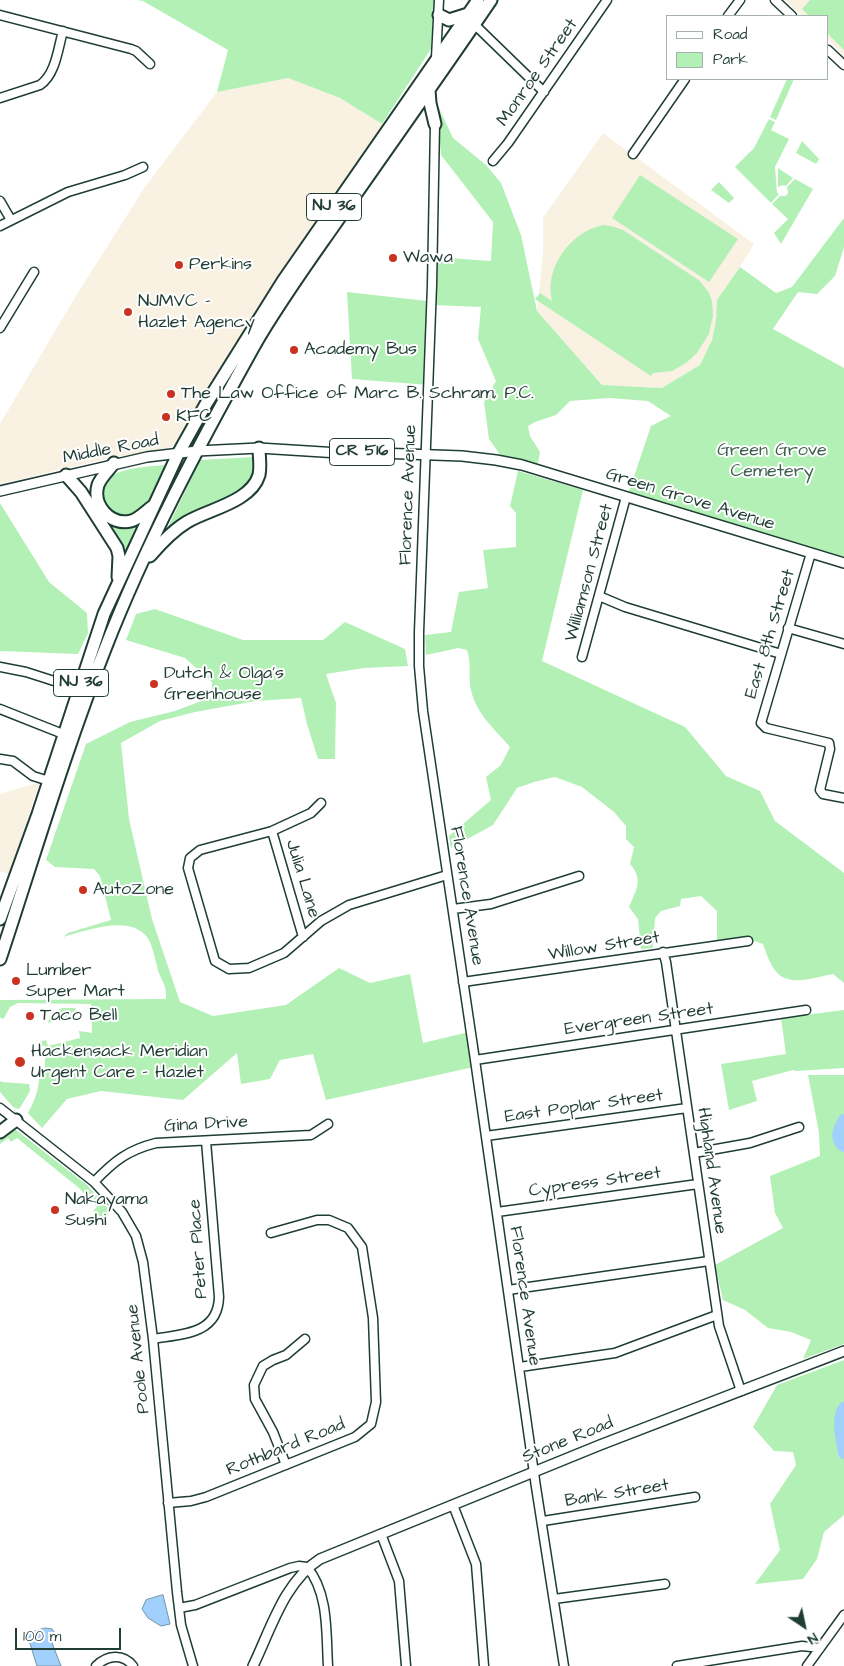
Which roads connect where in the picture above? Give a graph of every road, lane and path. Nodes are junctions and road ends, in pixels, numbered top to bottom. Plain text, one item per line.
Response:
1 (439, 0) edge
2 (478, 0) edge
3 (491, 0) edge
4 (607, 0) edge
5 (740, 0) edge
6 (775, 0) edge
7 (468, 14) junction
8 (0, 15) edge
9 (439, 15) junction
10 (729, 15) edge
11 (791, 15) edge
12 (474, 24) junction
13 (62, 31) junction
14 (829, 51) edge
15 (436, 60) junction
16 (150, 64) dead end
17 (844, 65) edge
18 (684, 80) edge
19 (429, 90) junction
20 (544, 92) junction
21 (0, 98) edge
22 (409, 120) junction
23 (435, 124) junction
24 (633, 154) dead end
25 (493, 161) dead end
26 (143, 167) dead end
27 (0, 201) edge
28 (11, 220) junction
29 (0, 226) edge
30 (34, 272) dead end
31 (0, 328) edge
32 (259, 448) junction
33 (197, 451) junction
34 (178, 454) junction
35 (425, 454) junction
36 (114, 464) junction
37 (528, 467) joint
38 (66, 475) junction
39 (0, 491) edge
40 (626, 497) junction
41 (156, 503) junction
42 (811, 553) junction
43 (844, 563) edge
44 (139, 568) junction
45 (118, 584) junction
46 (599, 596) junction
47 (788, 628) junction
48 (844, 644) edge
49 (780, 654) junction
50 (582, 657) dead end
51 (0, 667) edge
52 (79, 689) junction
53 (0, 709) edge
54 (63, 734) junction
55 (0, 758) edge
56 (49, 781) junction
57 (844, 798) edge
58 (321, 803) dead end
59 (272, 831) junction
60 (447, 875) junction
61 (579, 876) dead end
62 (452, 909) junction
63 (0, 919) edge
64 (303, 937) junction
65 (748, 941) dead end
66 (663, 952) junction
67 (0, 959) edge
68 (463, 982) junction
69 (806, 1010) dead end
70 (676, 1030) junction
71 (475, 1060) junction
72 (0, 1108) edge
73 (687, 1108) junction
74 (16, 1120) junction
75 (328, 1124) dead end
76 (799, 1127) dead end
77 (0, 1132) edge
78 (486, 1136) junction
79 (206, 1141) junction
80 (694, 1153) junction
81 (94, 1182) junction
82 (698, 1184) junction
83 (497, 1212) junction
84 (271, 1233) dead end
85 (709, 1262) junction
86 (508, 1290) junction
87 (717, 1314) junction
88 (153, 1339) junction
89 (304, 1339) dead end
90 (844, 1351) edge
91 (520, 1367) junction
92 (741, 1391) junction
93 (286, 1465) junction
94 (534, 1472) junction
95 (695, 1497) dead end
96 (168, 1503) junction
97 (453, 1505) junction
98 (543, 1521) junction
99 (381, 1534) junction
100 (308, 1567) junction
101 (665, 1584) dead end
102 (554, 1599) junction
103 (179, 1608) junction
104 (844, 1615) edge
105 (820, 1648) junction
106 (96, 1666) edge
107 (133, 1666) edge
108 (193, 1666) edge
109 (253, 1666) edge
110 (328, 1666) edge
111 (406, 1666) edge
112 (484, 1666) edge
113 (564, 1666) edge
114 (677, 1666) edge
115 (807, 1666) edge

1 - 9 street
2 - 7 highway, NJ 36
3 - 12 highway, NJ 36
4 - 20 street, Monroe Street
5 - 10 street
6 - 11 street
7 - 9 highway
7 - 15 highway, NJ 36
8 - 13 street
9 - 15 street
12 - 19 highway, NJ 36
12 - 20 street
13 - 16 street
13 - 21 street
14 - 17 street
15 - 34 highway, NJ 36
18 - 24 street
19 - 22 highway, NJ 36
19 - 23 highway
20 - 25 street, Monroe Street
22 - 23 highway
22 - 33 highway, NJ 36
23 - 35 street, Florence Avenue
26 - 28 street
27 - 28 street
28 - 29 street
30 - 31 street
32 - 33 main road, Middle Road / CR 516
32 - 35 main road, Middle Road / CR 516
32 - 44 highway
33 - 34 main road, Middle Road / CR 516
33 - 44 highway, NJ 36
34 - 36 main road, Middle Road / CR 516
34 - 41 highway, NJ 36
35 - 37 main road, Middle Road / CR 516
35 - 60 street, Florence Avenue
36 - 38 main road, Middle Road / CR 516
36 - 41 highway
37 - 40 main road, Green Grove Avenue / CR 516
38 - 39 main road, Middle Road / CR 516
38 - 45 highway
40 - 42 main road, Green Grove Avenue / CR 516
40 - 46 street, Williamson Street
41 - 45 highway, NJ 36
42 - 43 main road, Green Grove Avenue / CR 516
42 - 47 street, East 8th Street
44 - 67 highway, NJ 36
45 - 52 highway, NJ 36
46 - 49 street
46 - 50 street, Williamson Street
47 - 48 street
47 - 49 street, East 8th Street
49 - 57 street, East 8th Street
51 - 52 street
52 - 54 highway, NJ 36
53 - 54 street
54 - 56 highway, NJ 36
55 - 56 street
56 - 63 highway, NJ 36
58 - 59 street
59 - 64 street, Julia Lane
59 - 64 street
60 - 62 street, Florence Avenue
60 - 64 street
61 - 62 street
62 - 68 street, Florence Avenue
65 - 66 street, Willow Street
66 - 68 street, Willow Street
66 - 70 street, Highland Avenue
68 - 71 street, Florence Avenue
69 - 70 street, Evergreen Street
70 - 71 street, Evergreen Street
70 - 73 street, Highland Avenue
71 - 78 street, Florence Avenue
72 - 74 street, Poole Avenue
73 - 78 street, East Poplar Street
73 - 80 street, Highland Avenue
74 - 77 highway
74 - 81 street, Poole Avenue
75 - 79 street, Gina Drive
76 - 80 street
78 - 83 street, Florence Avenue
79 - 81 street, Gina Drive
79 - 88 street, Peter Place
80 - 82 street, Highland Avenue
81 - 88 street, Poole Avenue
82 - 83 street, Cypress Street
82 - 85 street, Highland Avenue
83 - 86 street, Florence Avenue
84 - 93 street, Rothbard Road
85 - 86 street
85 - 87 street, Highland Avenue
86 - 91 street, Florence Avenue
87 - 91 street
87 - 92 street, Highland Avenue
88 - 96 street, Poole Avenue
89 - 93 street
90 - 92 main road, Stone Road
91 - 94 street, Florence Avenue
92 - 94 main road, Stone Road
93 - 96 street, Rothbard Road
94 - 97 main road, Stone Road
94 - 98 street, Florence Avenue
95 - 98 street, Bank Street
96 - 103 street, Poole Avenue
97 - 99 main road, Stone Road
97 - 112 street
98 - 102 street, Florence Avenue
99 - 100 main road, Stone Road
99 - 111 street
100 - 103 street, Stone Road
100 - 109 main road, Stone Road
100 - 110 street
101 - 102 street
102 - 113 street, Florence Avenue
103 - 108 street, Poole Avenue
104 - 105 street
105 - 114 street
105 - 115 street
106 - 107 street

